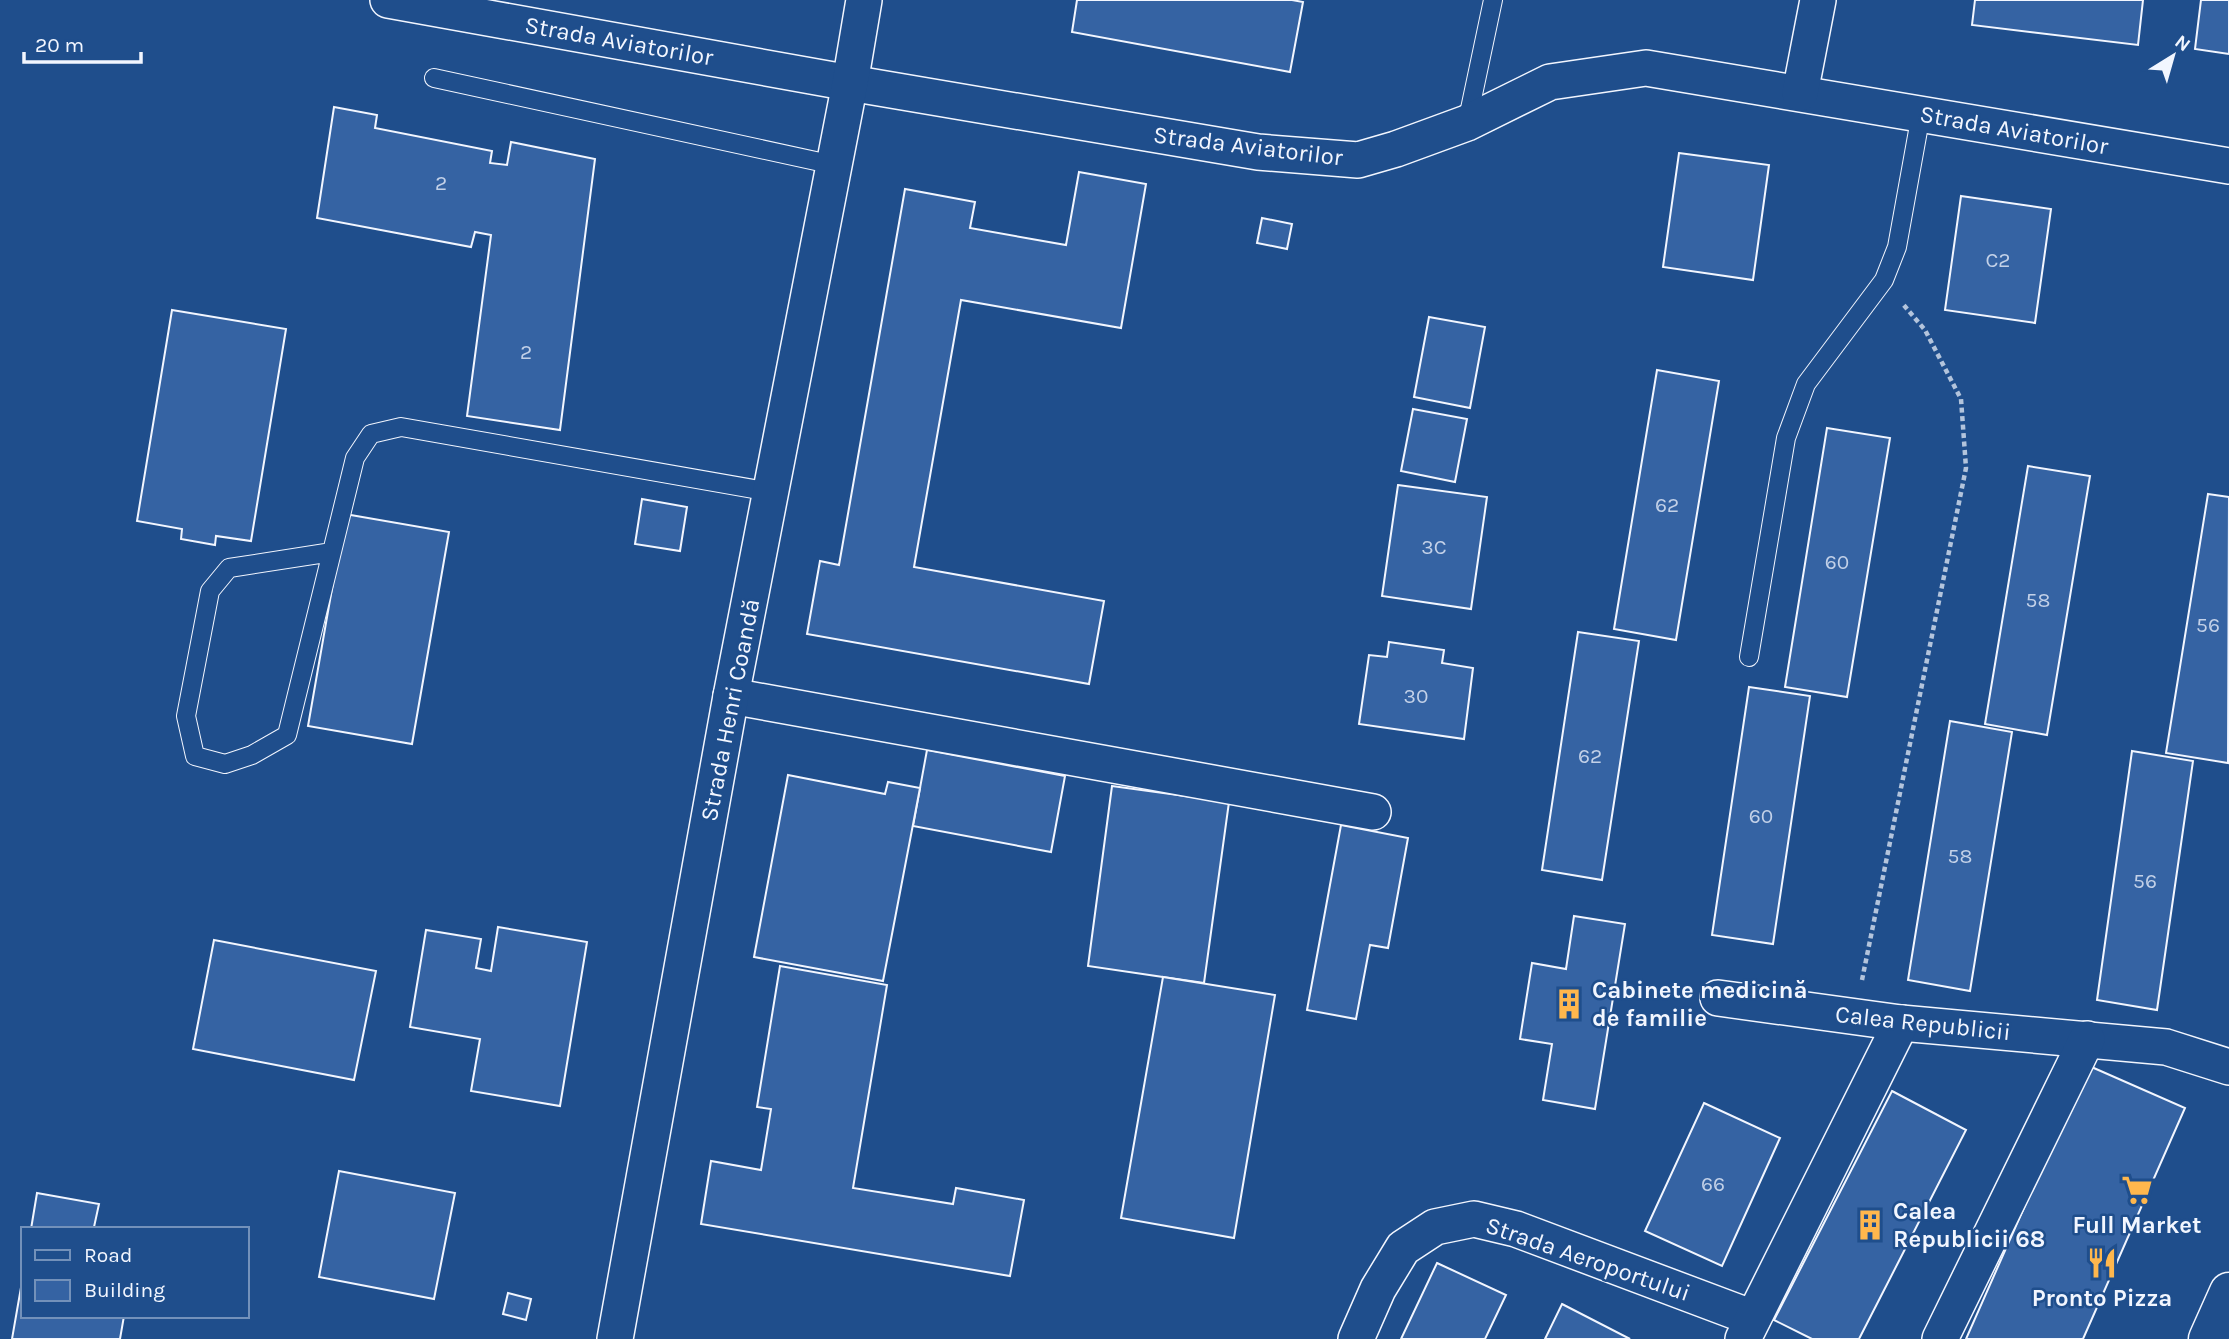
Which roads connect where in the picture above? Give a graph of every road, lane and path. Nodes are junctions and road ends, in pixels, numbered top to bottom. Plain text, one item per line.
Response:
1 (388, 0) edge
2 (864, 0) edge
3 (1493, 0) edge
4 (1818, 0) edge
5 (435, 78) dead end
6 (850, 83) junction
7 (1800, 93) junction
8 (1921, 114) junction
9 (1468, 123) junction
10 (834, 165) junction
11 (2229, 166) edge
12 (1884, 280) junction
13 (771, 492) junction
14 (332, 552) junction
15 (1749, 657) dead end
16 (732, 696) junction
17 (1373, 812) dead end
18 (1718, 998) dead end
19 (1854, 1017) junction
20 (1901, 1023) junction
21 (2087, 1040) junction
22 (2229, 1067) edge
23 (2229, 1292) edge
24 (1748, 1328) edge
25 (615, 1339) edge
26 (1356, 1339) edge
27 (1940, 1339) edge
28 (2208, 1339) edge

1 - 6 street, Strada Aviatorilor
2 - 6 street
3 - 9 lane
4 - 7 street
5 - 10 lane
6 - 9 street, Strada Aviatorilor
6 - 10 street, Strada Henri Coandă
7 - 8 street, Strada Aviatorilor
7 - 9 street, Strada Aviatorilor
8 - 11 street, Strada Aviatorilor
8 - 12 lane
10 - 13 street, Strada Henri Coandă
12 - 15 lane
12 - 19 path
13 - 14 lane
13 - 16 street, Strada Henri Coandă
14 - 14 lane
16 - 17 street
16 - 25 street, Strada Henri Coandă
18 - 19 street, Calea Republicii
19 - 20 street, Calea Republicii
20 - 21 street, Calea Republicii
20 - 24 street
21 - 22 street, Calea Republicii
21 - 27 street
23 - 28 main road
24 - 26 street, Strada Aeroportului

